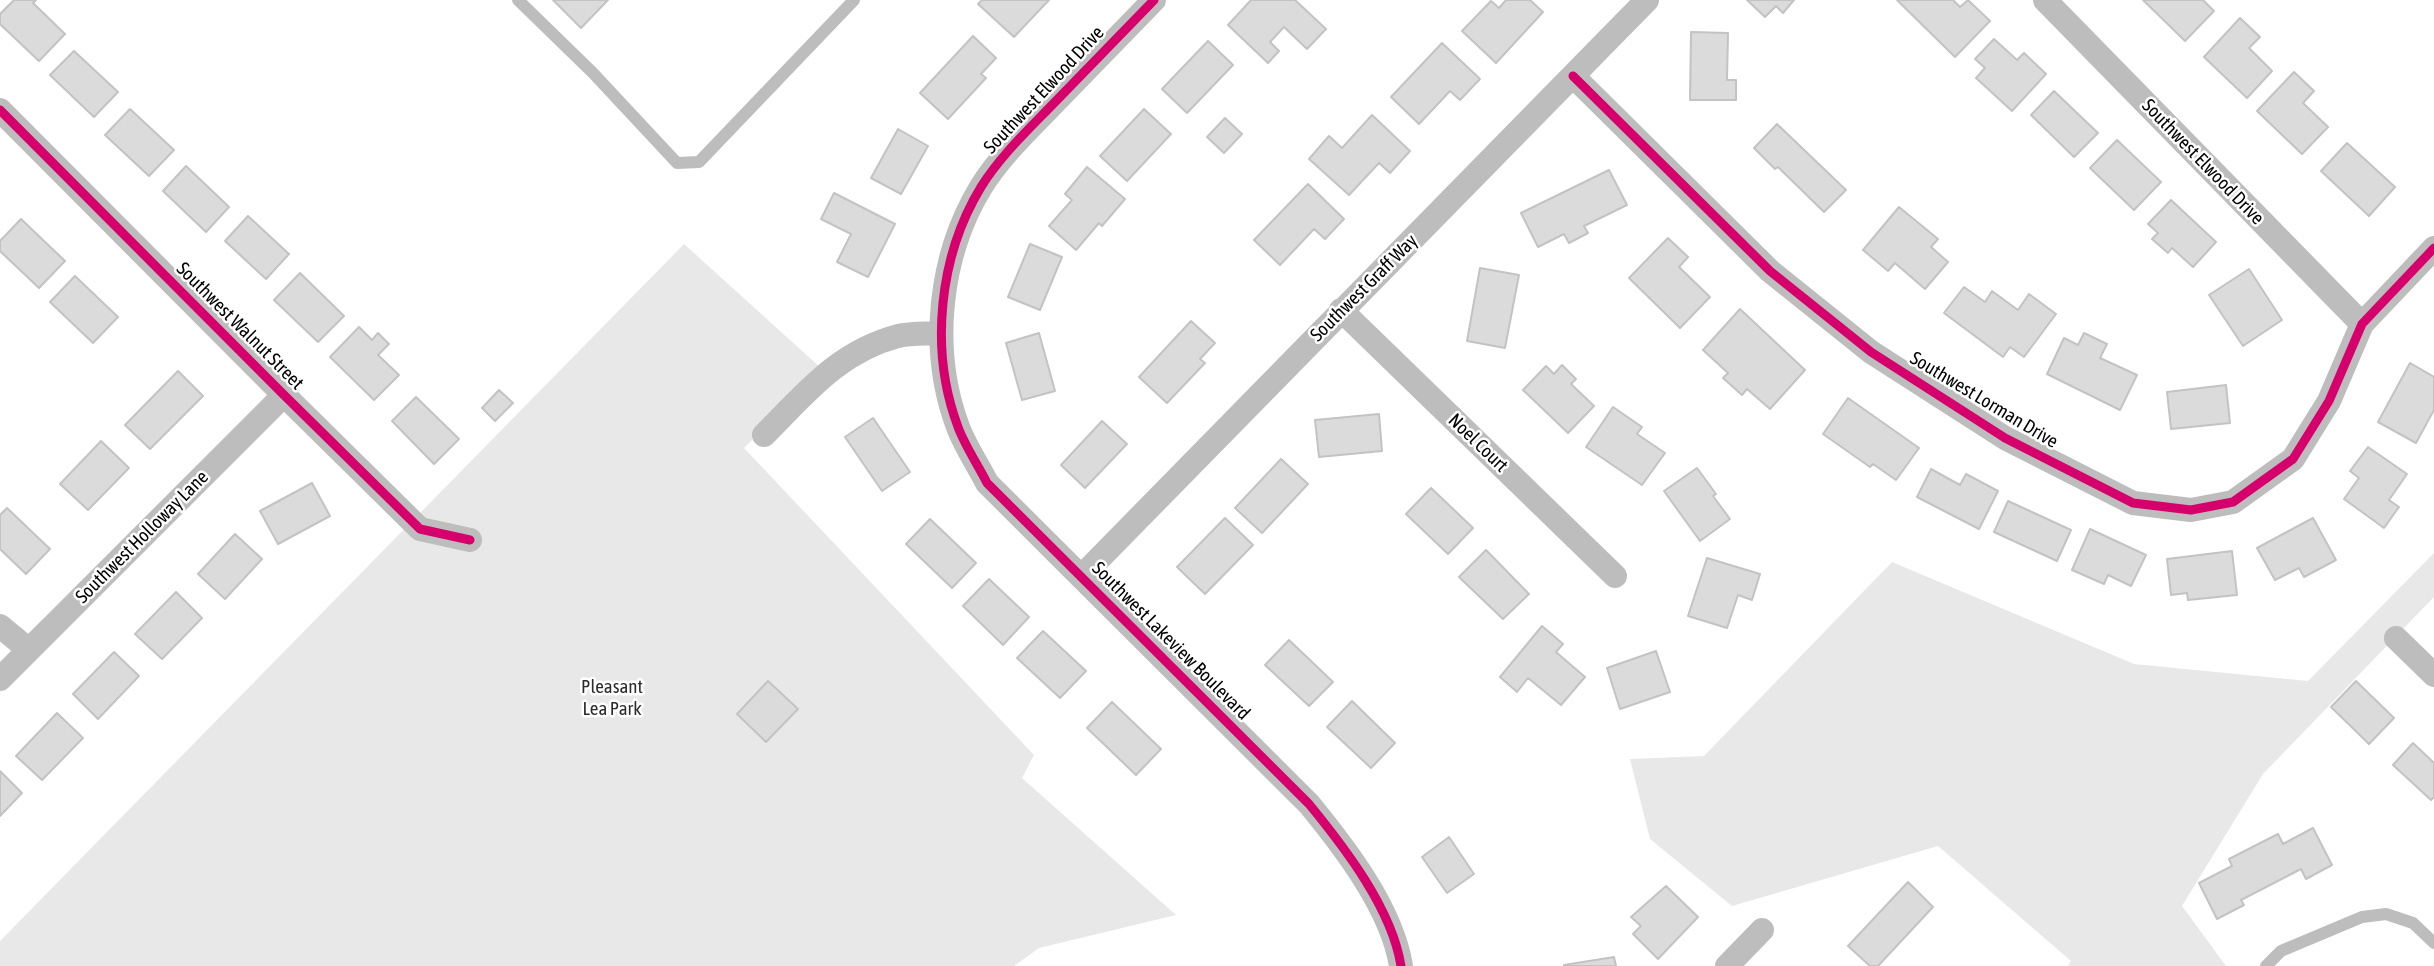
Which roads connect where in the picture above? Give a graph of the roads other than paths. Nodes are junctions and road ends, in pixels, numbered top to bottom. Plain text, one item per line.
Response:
1 (518, 0) edge
2 (854, 0) edge
3 (1154, 0) edge
4 (1647, 0) edge
5 (2045, 0) edge
6 (1573, 76) junction
7 (0, 110) edge
8 (2434, 248) edge
9 (1341, 310) junction
10 (2362, 324) junction
11 (941, 333) junction
12 (284, 395) junction
13 (764, 435) dead end
14 (470, 540) dead end
15 (1081, 576) junction
16 (1615, 576) dead end
17 (0, 626) edge
18 (2396, 638) dead end
19 (29, 650) junction
20 (2434, 675) edge
21 (0, 679) edge
22 (1762, 930) dead end
23 (2434, 943) edge
24 (1401, 966) edge
25 (1727, 966) edge
26 (2266, 966) edge

1 - 2 lane
3 - 11 street, Southwest Elwood Drive
4 - 6 street, Southwest Graff Way
5 - 10 street, Southwest Elwood Drive
6 - 9 street, Southwest Graff Way
6 - 10 street, Southwest Lorman Drive
7 - 12 street, Southwest Walnut Street
8 - 10 street, Southwest Lorman Drive
9 - 15 street, Southwest Graff Way
9 - 16 street, Noel Court
11 - 13 street
11 - 15 street, Southwest Lakeview Boulevard
12 - 14 street, Southwest Walnut Street
12 - 19 street, Southwest Holloway Lane
15 - 24 street, Southwest Lakeview Boulevard
17 - 19 street
18 - 20 street
19 - 21 street, Southwest Holloway Lane
22 - 25 street
23 - 26 lane

